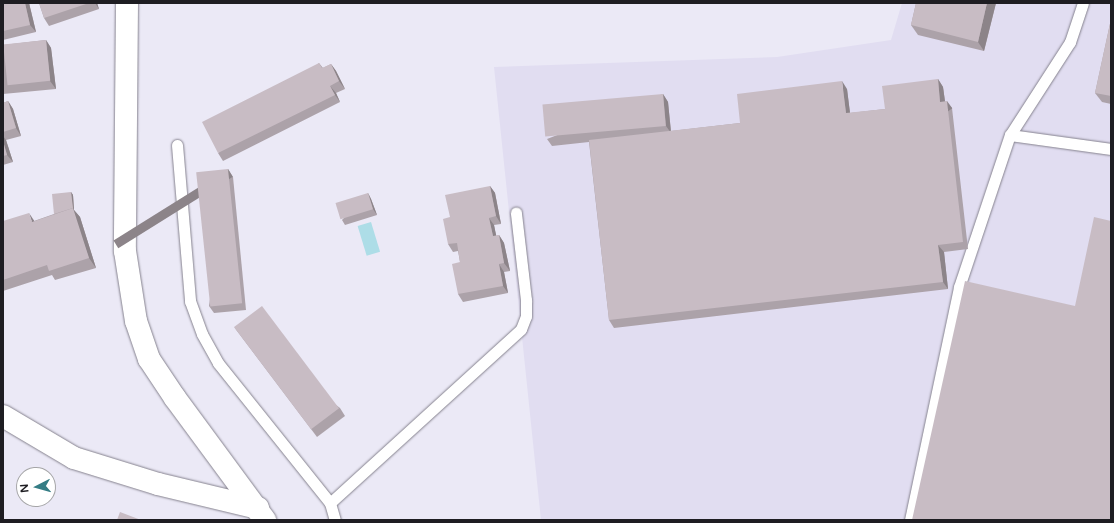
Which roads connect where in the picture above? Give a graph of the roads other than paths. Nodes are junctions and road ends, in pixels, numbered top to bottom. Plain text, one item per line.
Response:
1 (127, 3) edge
2 (1083, 3) edge
3 (1010, 135) junction
4 (177, 145) dead end
5 (1111, 149) edge
6 (516, 213) dead end
7 (3, 416) edge
8 (330, 503) junction
9 (261, 514) edge
10 (335, 520) edge
11 (910, 520) edge

1 - 9 street
2 - 3 lane
3 - 5 lane
3 - 11 lane
4 - 8 lane
6 - 8 lane
7 - 9 street
8 - 10 lane

